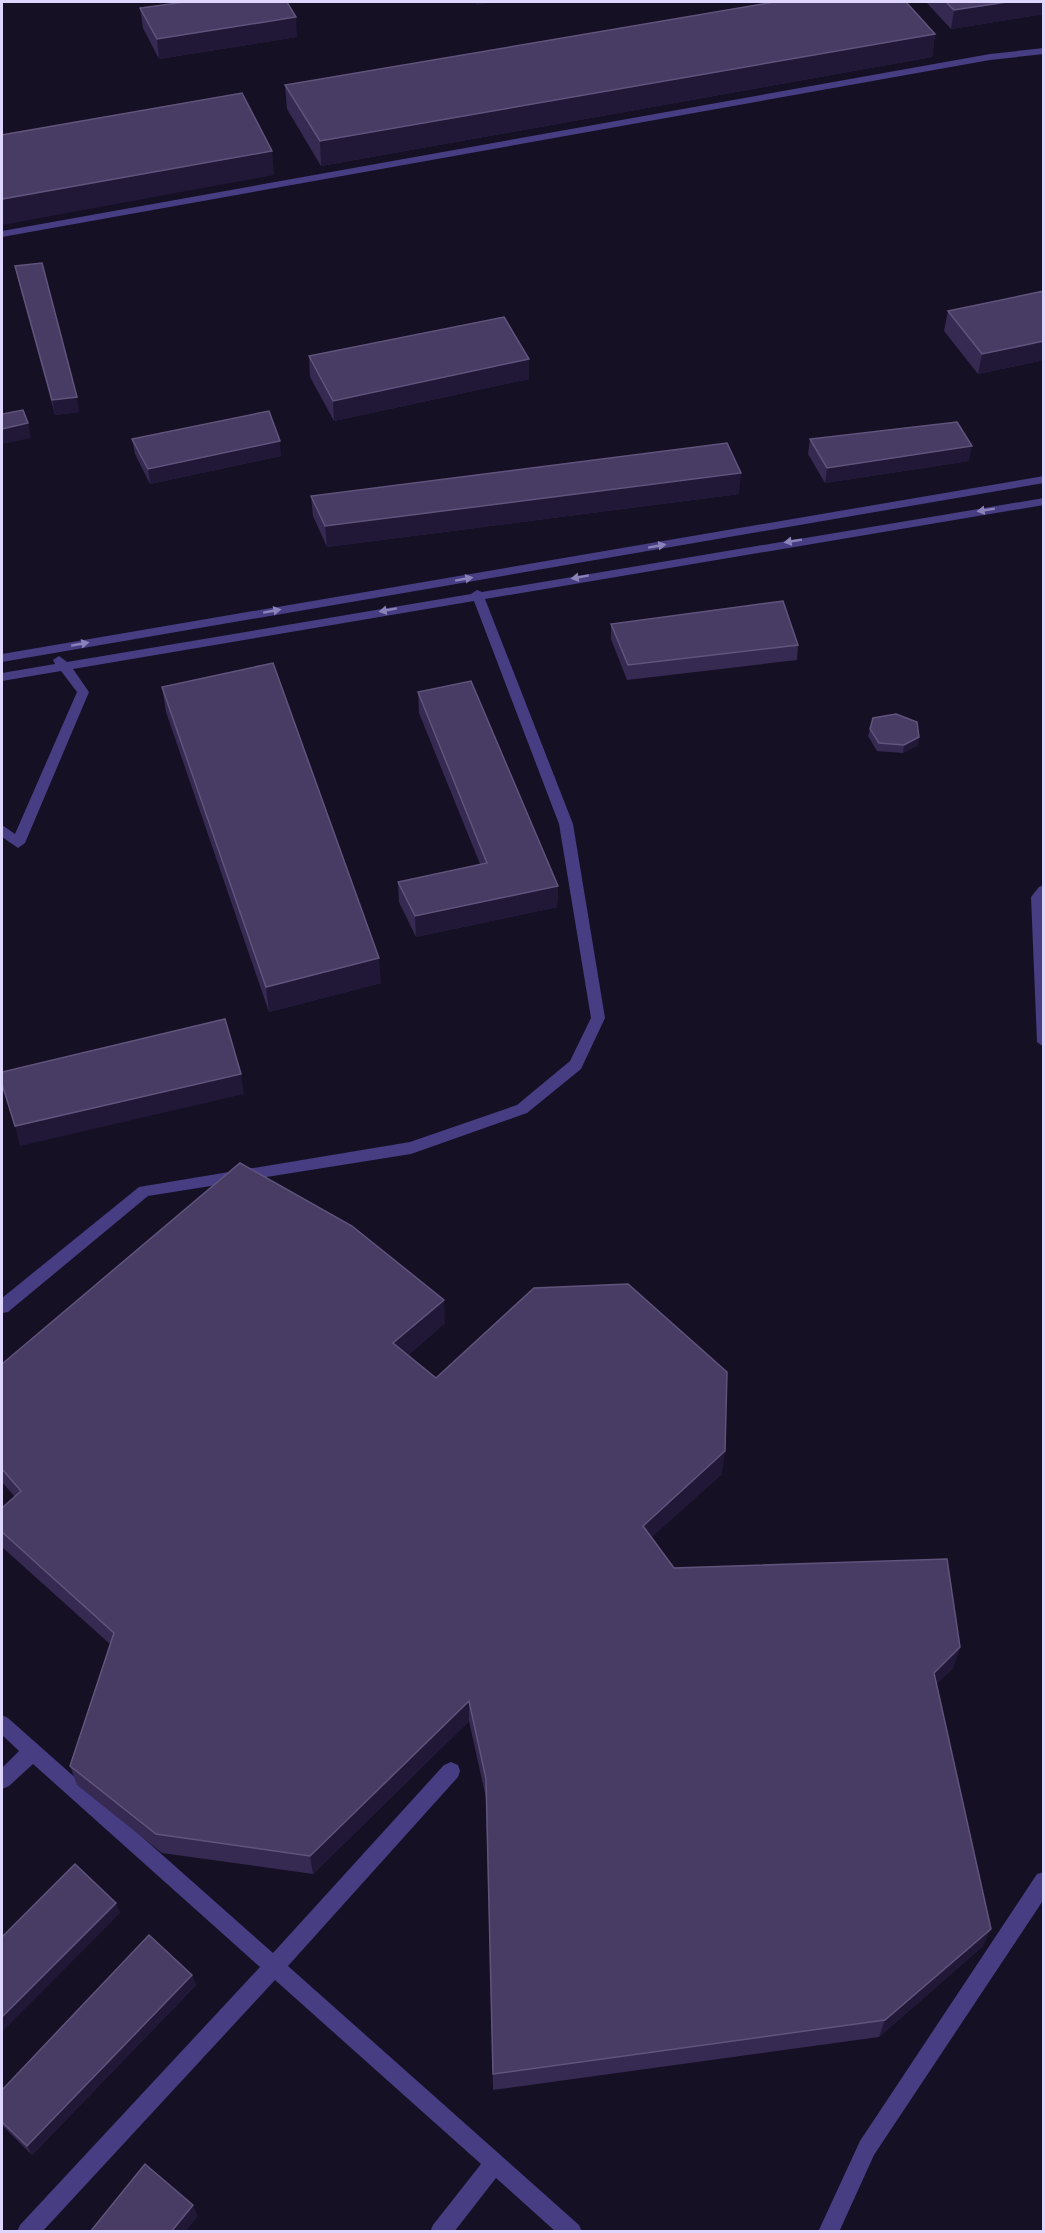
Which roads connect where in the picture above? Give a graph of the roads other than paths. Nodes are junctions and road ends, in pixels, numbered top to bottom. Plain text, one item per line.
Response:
1 (1044, 51) edge
2 (2, 234) edge
3 (1044, 478) edge
4 (1044, 501) edge
5 (477, 594) junction
6 (51, 649) junction
7 (2, 658) edge
8 (64, 667) junction
9 (2, 677) edge
10 (2, 830) edge
11 (1044, 890) edge
12 (1044, 1042) edge
13 (2, 1306) edge
14 (2, 1725) edge
15 (32, 1752) junction
16 (451, 1771) dead end
17 (2, 1780) edge
18 (1044, 1881) edge
19 (274, 1967) junction
20 (495, 2163) junction
21 (27, 2232) edge
22 (440, 2232) edge
23 (572, 2232) edge
24 (828, 2232) edge

1 - 2 street
6 -> 3 street
4 -> 5 street
5 -> 8 street
5 - 13 street
6 - 7 street
6 - 8 street
8 - 9 street
8 - 10 street
11 - 12 street
14 - 15 street
15 - 17 street
15 - 19 street
16 - 19 street
18 - 24 street
19 - 20 street
19 - 21 street
20 - 22 street
20 - 23 street

